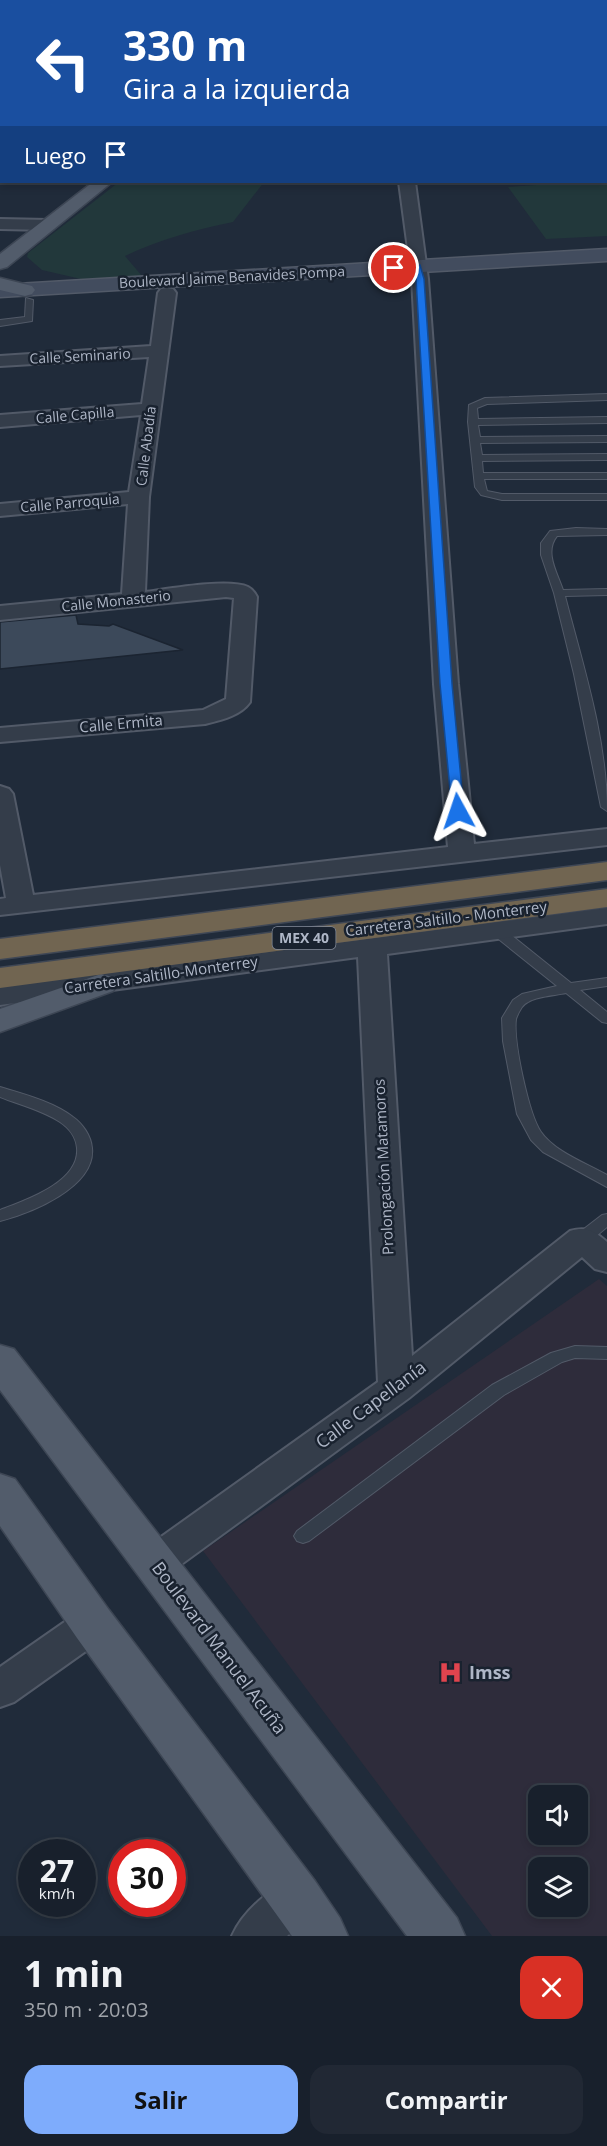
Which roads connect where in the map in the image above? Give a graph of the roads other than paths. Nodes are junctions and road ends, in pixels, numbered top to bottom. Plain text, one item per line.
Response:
1 (102, 183) edge
2 (407, 183) edge
3 (0, 224) edge
4 (48, 225) junction
5 (607, 255) edge
6 (0, 263) edge
7 (607, 268) edge
8 (418, 273) junction
9 (0, 284) edge
10 (0, 291) edge
11 (168, 293) junction
12 (27, 295) junction
13 (0, 302) edge
14 (0, 323) edge
15 (160, 351) junction
16 (0, 361) edge
17 (607, 397) edge
18 (150, 409) junction
19 (607, 420) edge
20 (0, 421) edge
21 (473, 422) junction
22 (607, 439) edge
23 (475, 440) junction
24 (607, 457) edge
25 (477, 458) junction
26 (479, 476) junction
27 (607, 476) edge
28 (139, 497) junction
29 (607, 497) edge
30 (0, 510) edge
31 (607, 532) edge
32 (607, 592) edge
33 (559, 593) junction
34 (133, 599) junction
35 (0, 613) edge
36 (238, 702) joint
37 (0, 735) edge
38 (0, 794) edge
39 (607, 807) edge
40 (607, 837) edge
41 (462, 853) junction
42 (607, 871) edge
43 (607, 898) edge
44 (11, 906) edge
45 (607, 916) edge
46 (496, 930) junction
47 (372, 946) junction
48 (0, 949) edge
49 (0, 978) edge
50 (607, 982) edge
51 (101, 984) junction
52 (568, 988) junction
53 (0, 996) edge
54 (607, 1019) edge
55 (0, 1021) edge
56 (0, 1092) edge
57 (607, 1182) edge
58 (0, 1216) edge
59 (599, 1239) edge
60 (607, 1353) edge
61 (0, 1360) edge
62 (396, 1388) junction
63 (0, 1491) edge
64 (303, 1536) dead end
65 (154, 1563) junction
66 (93, 1624) junction
67 (0, 1689) edge
68 (297, 1898) junction
69 (254, 1936) edge
70 (322, 1936) edge
71 (439, 1936) edge

1 - 4 main road
2 - 8 street
3 - 4 street
4 - 6 main road
5 - 8 street, Boulevard Jaime Benavides Pompa
7 - 8 street, Boulevard Jaime Benavides Pompa
8 - 11 street, Boulevard Jaime Benavides Pompa
8 - 12 street, Boulevard Jaime Benavides Pompa
8 - 41 street
9 - 12 main road
10 - 12 street, Boulevard Jaime Benavides Pompa
11 - 12 street, Boulevard Jaime Benavides Pompa
11 - 15 street, Calle Abadía
12 - 13 street, Boulevard Jaime Benavides Pompa
12 - 14 lane
15 - 16 street, Calle Seminario
15 - 18 street, Calle Abadía
17 - 21 lane
18 - 20 street, Calle Capilla
18 - 28 street, Calle Abadía
19 - 21 lane
21 - 23 lane
22 - 23 lane
23 - 25 lane
24 - 25 lane
25 - 26 lane
26 - 27 lane
26 - 29 lane
28 - 30 street, Calle Parroquia
28 - 34 street, Calle Abadía
31 - 33 lane
32 - 33 lane
33 - 39 lane
34 - 35 street, Calle Monasterio
34 - 36 street, Calle Monasterio
36 - 37 street, Calle Ermita
38 - 44 street
40 - 41 street
41 - 44 street
42 - 48 highway, Carretera Saltillo - Monterrey / MEX 40
43 - 49 highway, Carretera Saltillo - Monterrey / MEX 40
45 - 46 street, Carretera Saltillo-Monterrey
46 - 47 street, Carretera Saltillo-Monterrey
46 - 52 lane
47 - 51 street, Carretera Saltillo-Monterrey
47 - 62 street, Prolongación Matamoros
50 - 52 lane
51 - 53 street, Carretera Saltillo-Monterrey
51 - 55 main road
52 - 54 lane
52 - 57 lane
56 - 58 lane
59 - 62 street, Calle Capellanía
60 - 64 lane
61 - 65 main road, Boulevard Manuel Acuña
62 - 65 street, Calle Capellanía
63 - 66 main road
65 - 71 main road, Boulevard Manuel Acuña
66 - 67 street
66 - 68 main road
68 - 69 street
68 - 70 main road

